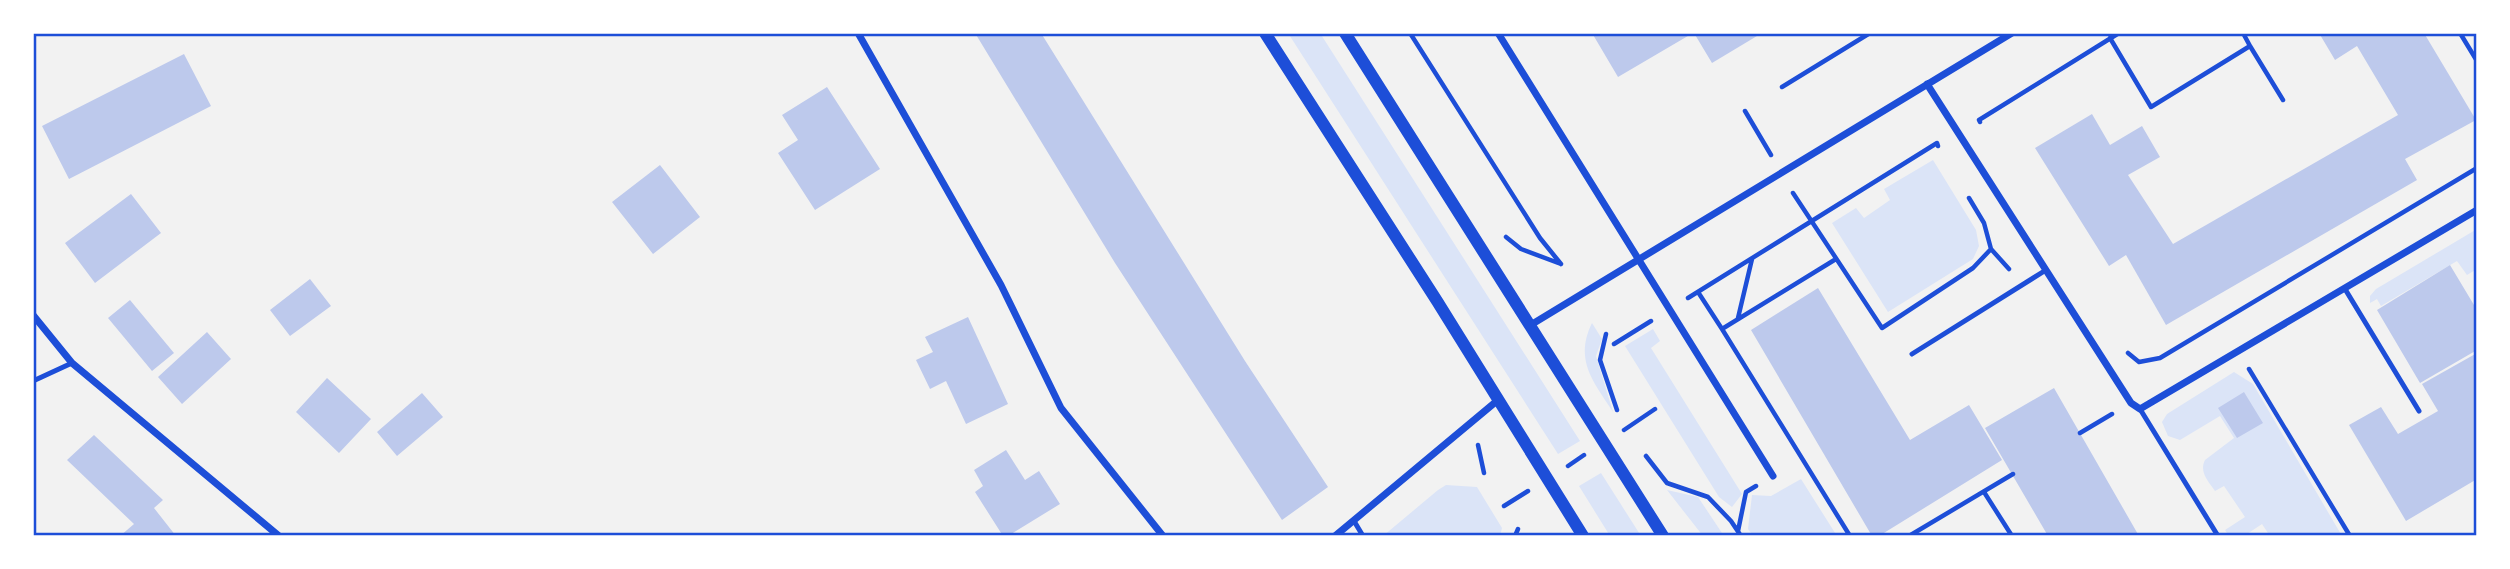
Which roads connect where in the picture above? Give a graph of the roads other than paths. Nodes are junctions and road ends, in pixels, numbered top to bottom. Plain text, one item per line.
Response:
1 (858, 33) edge
2 (1265, 33) edge
3 (1345, 33) edge
4 (1498, 33) edge
5 (2012, 33) edge
6 (1927, 84) junction
7 (2477, 210) edge
8 (1639, 259) junction
9 (2046, 270) junction
10 (2345, 289) junction
11 (33, 315) edge
12 (1529, 327) junction
13 (1912, 354) dead end
14 (72, 363) junction
15 (33, 381) edge
16 (1498, 400) junction
17 (2140, 409) junction
18 (2419, 411) dead end
19 (1773, 477) dead end
20 (1354, 521) junction
21 (279, 536) edge
22 (1163, 536) edge
23 (1335, 536) edge
24 (1363, 536) edge
25 (1583, 536) edge
26 (1663, 536) edge
27 (2218, 536) edge

1 - 22 street
2 - 16 street
3 - 12 street
4 - 8 street
5 - 6 street
6 - 8 street
6 - 9 street
7 - 10 street
8 - 12 street
8 - 19 street
9 - 13 lane
9 - 17 street
10 - 17 street
10 - 18 lane
11 - 14 street
12 - 26 street
14 - 15 lane
14 - 21 street
16 - 20 street
16 - 25 street
17 - 27 lane
20 - 23 street
20 - 24 lane

